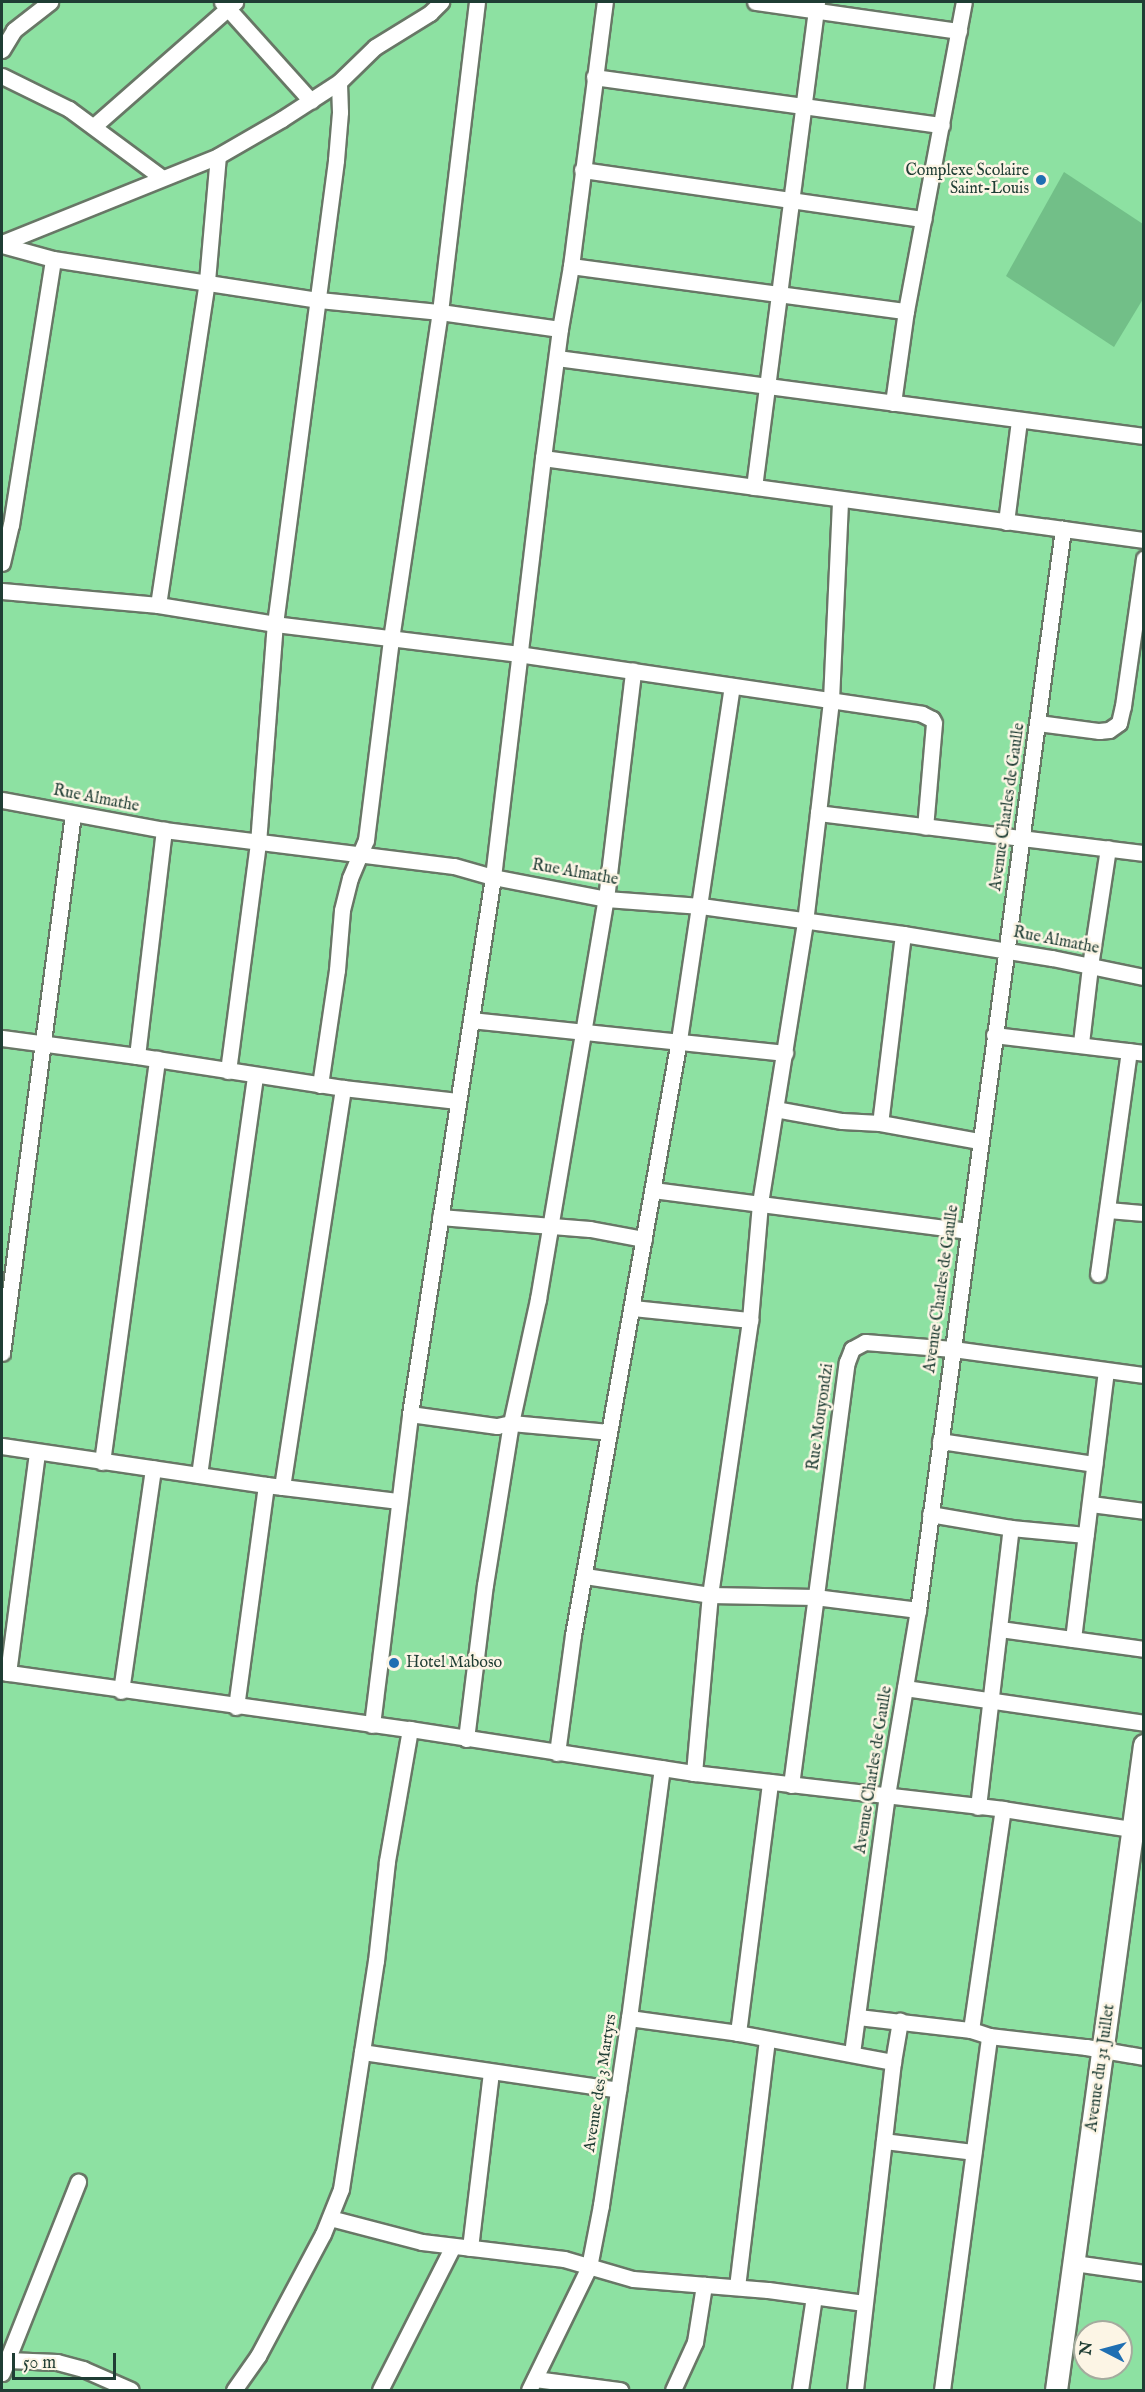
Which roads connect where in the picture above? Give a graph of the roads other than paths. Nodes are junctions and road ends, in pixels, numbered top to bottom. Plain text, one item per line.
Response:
1 (50, 2) edge
2 (441, 2) edge
3 (477, 2) edge
4 (605, 2) edge
5 (755, 2) edge
6 (964, 2) edge
7 (228, 4) edge
8 (816, 6) edge
9 (959, 31) junction
10 (2, 50) edge
11 (2, 76) edge
12 (594, 77) junction
13 (339, 82) junction
14 (311, 101) junction
15 (802, 106) junction
16 (942, 125) junction
17 (94, 126) junction
18 (218, 156) junction
19 (582, 170) junction
20 (161, 177) junction
21 (789, 200) junction
22 (924, 219) junction
23 (2, 244) edge
24 (53, 259) junction
25 (571, 266) junction
26 (207, 281) junction
27 (778, 292) junction
28 (319, 300) junction
29 (906, 311) junction
30 (440, 312) junction
31 (560, 329) junction
32 (557, 358) junction
33 (765, 385) junction
34 (893, 403) junction
35 (1019, 420) junction
36 (1143, 436) edge
37 (543, 458) junction
38 (754, 487) junction
39 (840, 499) junction
40 (1006, 522) junction
41 (1062, 529) junction
42 (1143, 540) edge
43 (1143, 558) edge
44 (2, 563) edge
45 (2, 591) edge
46 (158, 605) junction
47 (275, 624) junction
48 (391, 639) junction
49 (518, 654) junction
50 (633, 671) junction
51 (732, 686) junction
52 (831, 700) junction
53 (1038, 723) junction
54 (2, 800) edge
55 (818, 813) junction
56 (73, 814) junction
57 (925, 827) junction
58 (164, 831) junction
59 (1021, 838) junction
60 (258, 843) junction
61 (1108, 848) junction
62 (1143, 853) edge
63 (359, 854) junction
64 (493, 877) junction
65 (606, 898) junction
66 (701, 906) junction
67 (805, 922) junction
68 (903, 934) junction
69 (1007, 950) junction
70 (1090, 966) junction
71 (1143, 977) edge
72 (471, 1020) junction
73 (582, 1033) junction
74 (994, 1035) junction
75 (2, 1038) edge
76 (679, 1040) junction
77 (1081, 1043) junction
78 (44, 1044) junction
79 (1136, 1052) edge
80 (785, 1053) junction
81 (137, 1056) junction
82 (157, 1059) junction
83 (228, 1071) junction
84 (255, 1076) junction
85 (320, 1084) junction
86 (343, 1088) junction
87 (457, 1101) junction
88 (775, 1109) junction
89 (880, 1123) junction
90 (979, 1141) junction
91 (653, 1190) junction
92 (760, 1203) junction
93 (1108, 1210) junction
94 (1143, 1213) edge
95 (440, 1217) junction
96 (549, 1225) junction
97 (968, 1231) junction
98 (644, 1239) junction
99 (1098, 1274) dead end
100 (633, 1308) junction
101 (750, 1320) junction
102 (952, 1349) junction
103 (2, 1353) edge
104 (1106, 1371) junction
105 (1143, 1375) edge
106 (410, 1414) junction
107 (511, 1423) junction
108 (609, 1432) junction
109 (940, 1441) junction
110 (2, 1446) edge
111 (37, 1453) junction
112 (102, 1462) junction
113 (1094, 1464) junction
114 (153, 1468) junction
115 (199, 1475) junction
116 (274, 1486) junction
117 (399, 1501) junction
118 (1091, 1504) junction
119 (1143, 1511) edge
120 (930, 1514) junction
121 (1011, 1528) junction
122 (1086, 1535) junction
123 (585, 1576) junction
124 (710, 1595) junction
125 (815, 1598) junction
126 (918, 1610) junction
127 (1000, 1629) junction
128 (1073, 1639) junction
129 (1143, 1649) edge
130 (5, 1673) edge
131 (905, 1688) junction
132 (121, 1691) junction
133 (989, 1699) junction
134 (236, 1707) junction
135 (1143, 1723) edge
136 (372, 1725) junction
137 (410, 1730) junction
138 (466, 1739) junction
139 (1143, 1745) edge
140 (557, 1753) junction
141 (662, 1768) junction
142 (694, 1773) junction
143 (770, 1782) junction
144 (790, 1785) junction
145 (887, 1794) junction
146 (978, 1807) junction
147 (1003, 1809) junction
148 (1138, 1830) edge
149 (858, 2017) junction
150 (629, 2018) junction
151 (900, 2021) junction
152 (971, 2030) junction
153 (738, 2033) junction
154 (989, 2036) junction
155 (767, 2040) junction
156 (1103, 2050) junction
157 (362, 2052) junction
158 (852, 2053) junction
159 (1143, 2057) edge
160 (893, 2062) junction
161 (491, 2072) junction
162 (618, 2090) junction
163 (884, 2141) junction
164 (973, 2152) junction
165 (78, 2182) dead end
166 (330, 2218) junction
167 (453, 2246) junction
168 (470, 2248) junction
169 (1074, 2263) junction
170 (588, 2266) junction
171 (1143, 2273) edge
172 (704, 2285) junction
173 (737, 2288) junction
174 (814, 2296) junction
175 (864, 2303) junction
176 (4, 2367) edge
177 (532, 2385) edge
178 (240, 2389) edge
179 (131, 2391) edge
180 (380, 2391) edge
181 (620, 2391) edge
182 (673, 2391) edge
183 (800, 2391) edge
184 (855, 2391) edge
185 (942, 2391) edge
186 (1056, 2391) edge

1 - 10 street
2 - 13 street
3 - 30 street
4 - 12 street
5 - 8 street
6 - 9 street
7 - 14 street
7 - 17 street
8 - 9 street
8 - 15 street
9 - 16 street
11 - 17 street
12 - 15 street
12 - 19 street
13 - 14 street
13 - 28 street
14 - 18 street
15 - 16 street
15 - 21 street
16 - 22 street
17 - 20 street
18 - 20 street
18 - 26 street
19 - 21 street
19 - 25 street
20 - 23 street
21 - 22 street
21 - 27 street
22 - 29 street
23 - 24 street
24 - 26 street
24 - 44 street
25 - 27 street
25 - 31 street
26 - 28 street
26 - 46 street
27 - 29 street
27 - 33 street
28 - 30 street
28 - 47 street
29 - 34 street
30 - 31 street
30 - 48 street
31 - 32 street
32 - 33 street
32 - 37 street
33 - 34 street
33 - 38 street
34 - 35 street
35 - 36 street
35 - 40 street
37 - 38 street
37 - 49 street
38 - 39 street
39 - 40 street
39 - 52 street
40 - 41 street
41 - 42 street
41 - 53 street, Avenue Charles de Gaulle
43 - 53 street
45 - 46 street
46 - 47 street
47 - 48 street
47 - 60 street
48 - 49 street
48 - 63 street
49 - 50 street
49 - 64 street
50 - 51 street
50 - 65 street
51 - 52 street
51 - 66 street
52 - 55 street
52 - 57 street
53 - 59 street, Avenue Charles de Gaulle
54 - 56 street, Rue Almathe
55 - 57 street
55 - 67 street
56 - 58 street, Rue Almathe
56 - 78 street
57 - 59 street
58 - 60 street, Rue Almathe
58 - 81 street
59 - 61 street
59 - 69 street, Avenue Charles de Gaulle
60 - 63 street, Rue Almathe
60 - 83 street
61 - 62 street
61 - 70 street
63 - 64 street, Rue Almathe
63 - 85 street
64 - 65 street, Rue Almathe
64 - 72 street
65 - 66 street, Rue Almathe
65 - 73 street
66 - 67 street, Rue Almathe
66 - 76 street
67 - 68 street, Rue Almathe
67 - 80 street
68 - 69 street, Rue Almathe
68 - 89 street
69 - 70 street, Rue Almathe
69 - 74 street, Avenue Charles de Gaulle
70 - 71 street, Rue Almathe
70 - 77 street
72 - 73 street
72 - 87 street
73 - 76 street
73 - 96 street
74 - 77 street
74 - 90 street, Avenue Charles de Gaulle
75 - 78 street
76 - 80 street
76 - 91 street
77 - 79 street
78 - 81 street
78 - 103 street
79 - 93 street
80 - 88 street
81 - 82 street
82 - 83 street
82 - 112 street
83 - 84 street
84 - 85 street
84 - 115 street
85 - 86 street
86 - 87 street
86 - 116 street
87 - 95 street
88 - 89 street
88 - 92 street
89 - 90 street
90 - 97 street, Avenue Charles de Gaulle
91 - 92 street
91 - 98 street
92 - 97 street
92 - 101 street
93 - 94 street
93 - 99 street
95 - 96 street
95 - 106 street
96 - 98 street
96 - 107 street
97 - 102 street, Avenue Charles de Gaulle
98 - 100 street
100 - 101 street
100 - 108 street
101 - 124 street
102 - 104 street, Rue Mouyondzi
102 - 109 street, Avenue Charles de Gaulle
102 - 125 street, Rue Mouyondzi
104 - 105 street, Rue Mouyondzi
104 - 113 street
106 - 107 street
106 - 117 street
107 - 108 street
107 - 138 street
108 - 123 street
109 - 113 street
109 - 120 street, Avenue Charles de Gaulle
110 - 111 street
111 - 112 street
111 - 130 street
112 - 114 street
113 - 118 street
114 - 115 street
114 - 132 street
115 - 116 street
116 - 117 street
116 - 134 street
117 - 136 street
118 - 119 street
118 - 122 street
120 - 121 street
120 - 126 street, Avenue Charles de Gaulle
121 - 122 street
121 - 127 street
122 - 128 street
123 - 124 street
123 - 140 street
124 - 125 street
124 - 142 street
125 - 126 street
125 - 144 street, Rue Mouyondzi
126 - 131 street, Avenue Charles de Gaulle
127 - 128 street
127 - 133 street
128 - 129 street
130 - 132 street
131 - 133 street
131 - 145 street, Avenue Charles de Gaulle
132 - 134 street
133 - 135 street
133 - 146 street
134 - 136 street
136 - 137 street
137 - 138 street
137 - 157 street
138 - 140 street
139 - 148 street, Avenue du 31 Juillet
140 - 141 street
141 - 142 street
141 - 150 street, Avenue des 3 Martyrs
142 - 143 street
143 - 144 street
143 - 153 street
144 - 145 street
145 - 146 street
145 - 149 street, Avenue Charles de Gaulle
146 - 147 street
147 - 148 street
147 - 152 street
148 - 156 street, Avenue du 31 Juillet
149 - 151 street
149 - 158 street, Avenue Charles de Gaulle
150 - 153 street
150 - 162 street, Avenue des 3 Martyrs
151 - 152 street
151 - 160 street
152 - 154 street
153 - 155 street
154 - 156 street
154 - 164 street
155 - 158 street
155 - 173 street
156 - 159 street
156 - 169 street, Avenue du 31 Juillet
157 - 161 street
157 - 166 street
158 - 160 street
160 - 163 street
161 - 162 street
161 - 168 street
162 - 170 street, Avenue des 3 Martyrs
163 - 164 street
163 - 175 street
164 - 185 street
165 - 176 street
166 - 167 street
166 - 178 street
167 - 168 street
167 - 180 street
168 - 170 street
169 - 171 street
169 - 186 street, Avenue du 31 Juillet
170 - 172 street
170 - 177 street, Avenue des 3 Martyrs
172 - 173 street
172 - 182 street
173 - 174 street
174 - 175 street
174 - 183 street
175 - 184 street
176 - 179 street
177 - 181 street

